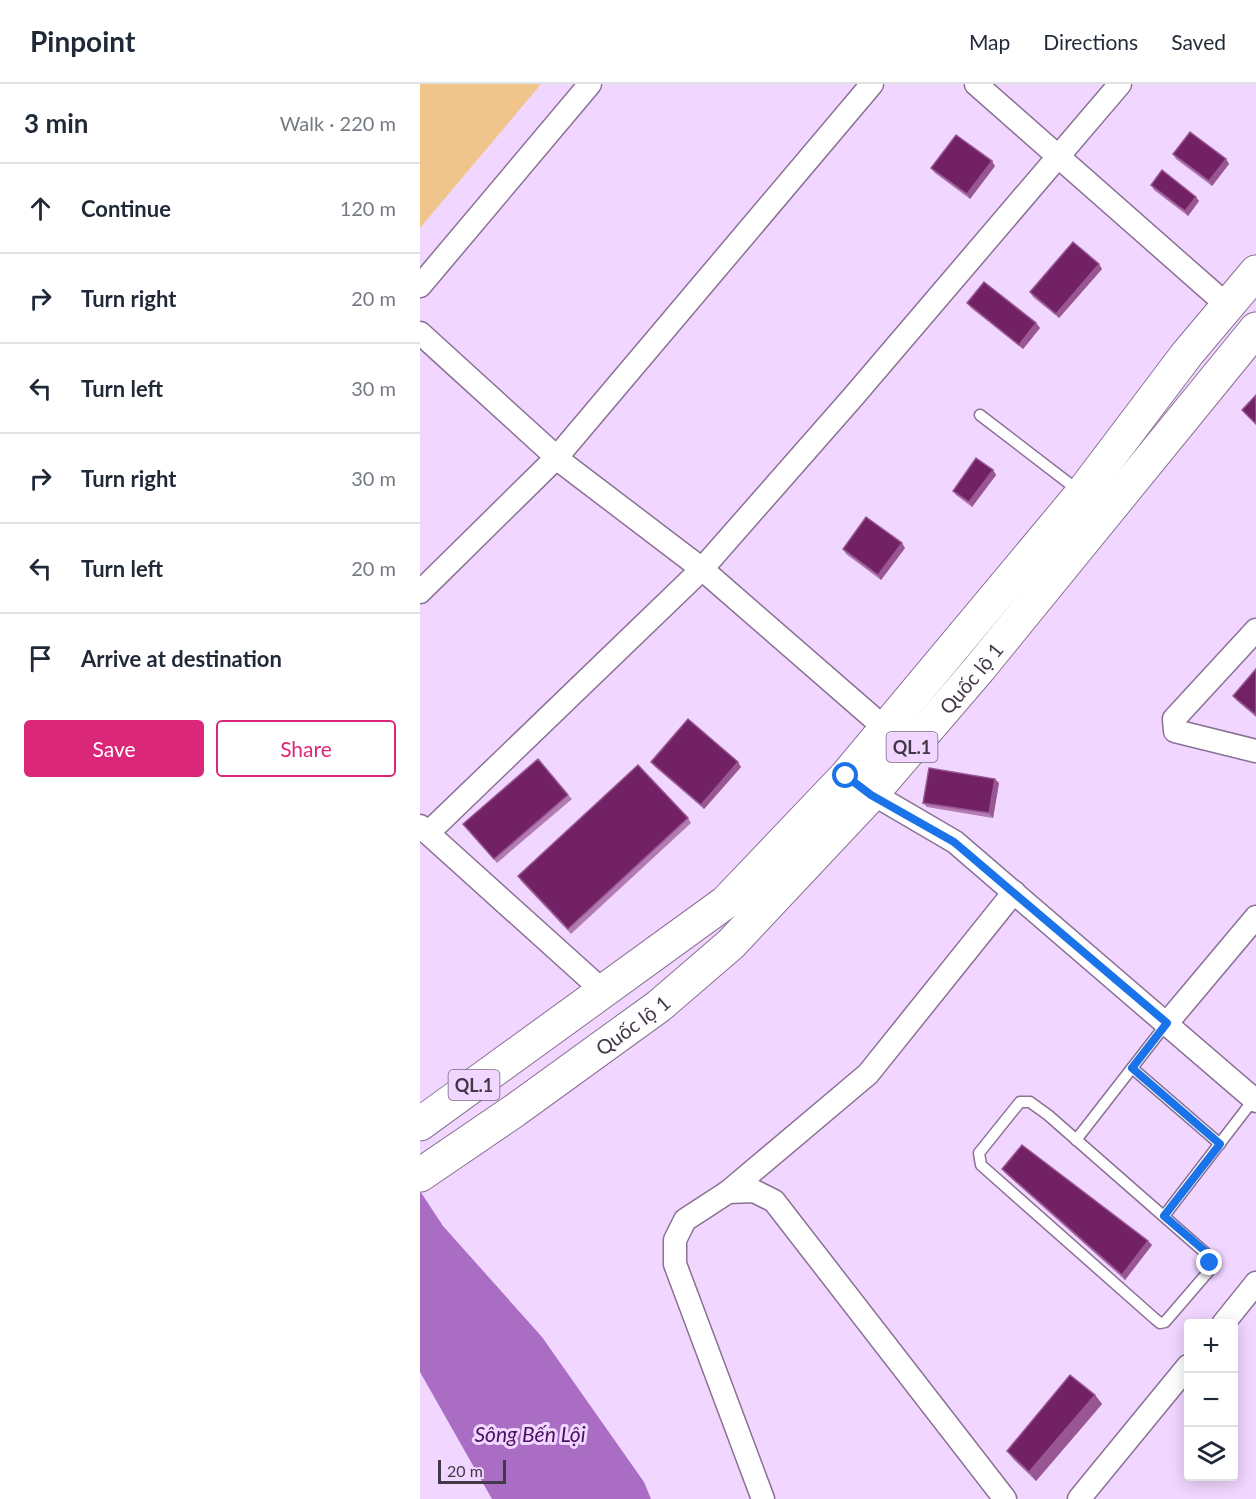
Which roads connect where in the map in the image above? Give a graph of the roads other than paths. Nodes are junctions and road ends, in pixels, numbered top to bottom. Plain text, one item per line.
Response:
1 (590, 84) edge
2 (872, 84) edge
3 (976, 84) edge
4 (1120, 84) edge
5 (1059, 157) junction
6 (1256, 272) edge
7 (420, 286) edge
8 (1228, 306) junction
9 (420, 333) edge
10 (1252, 341) edge
11 (980, 415) dead end
12 (557, 457) junction
13 (1082, 493) junction
14 (702, 569) junction
15 (420, 592) edge
16 (1256, 630) edge
17 (885, 728) junction
18 (909, 750) junction
19 (1256, 752) edge
20 (858, 785) junction
21 (424, 830) edge
22 (1014, 892) junction
23 (1256, 917) edge
24 (602, 990) junction
25 (1167, 1023) junction
26 (1132, 1068) junction
27 (1255, 1100) edge
28 (420, 1124) edge
29 (1076, 1140) junction
30 (1220, 1144) junction
31 (420, 1175) edge
32 (728, 1192) junction
33 (1164, 1216) junction
34 (1256, 1283) edge
35 (1226, 1319) edge
36 (1184, 1371) edge
37 (762, 1499) edge
38 (1005, 1499) edge
39 (1079, 1499) edge

1 - 7 street
2 - 12 street
3 - 5 street
4 - 5 street
5 - 8 street
5 - 14 street
6 - 8 highway, Quốc lộ 1 / QL.1
8 - 13 highway, Quốc lộ 1 / QL.1
9 - 12 street
10 - 18 highway, Quốc lộ 1 / QL.1
11 - 13 lane
12 - 14 street
12 - 15 street
13 - 17 highway, Quốc lộ 1 / QL.1
14 - 17 street
14 - 21 street
16 - 19 street
17 - 18 street
17 - 20 highway, Quốc lộ 1 / QL.1
18 - 20 highway, Quốc lộ 1 / QL.1
20 - 22 street
20 - 24 highway, Quốc lộ 1 / QL.1
20 - 31 highway, Quốc lộ 1 / QL.1
21 - 24 street
22 - 25 street
22 - 32 street
23 - 25 street
24 - 28 highway, Quốc lộ 1 / QL.1
25 - 26 lane
25 - 27 street
26 - 29 lane
26 - 30 lane
27 - 30 lane
29 - 33 lane
29 - 33 lane
30 - 33 lane
32 - 37 street
32 - 38 street
34 - 35 street
36 - 39 street

